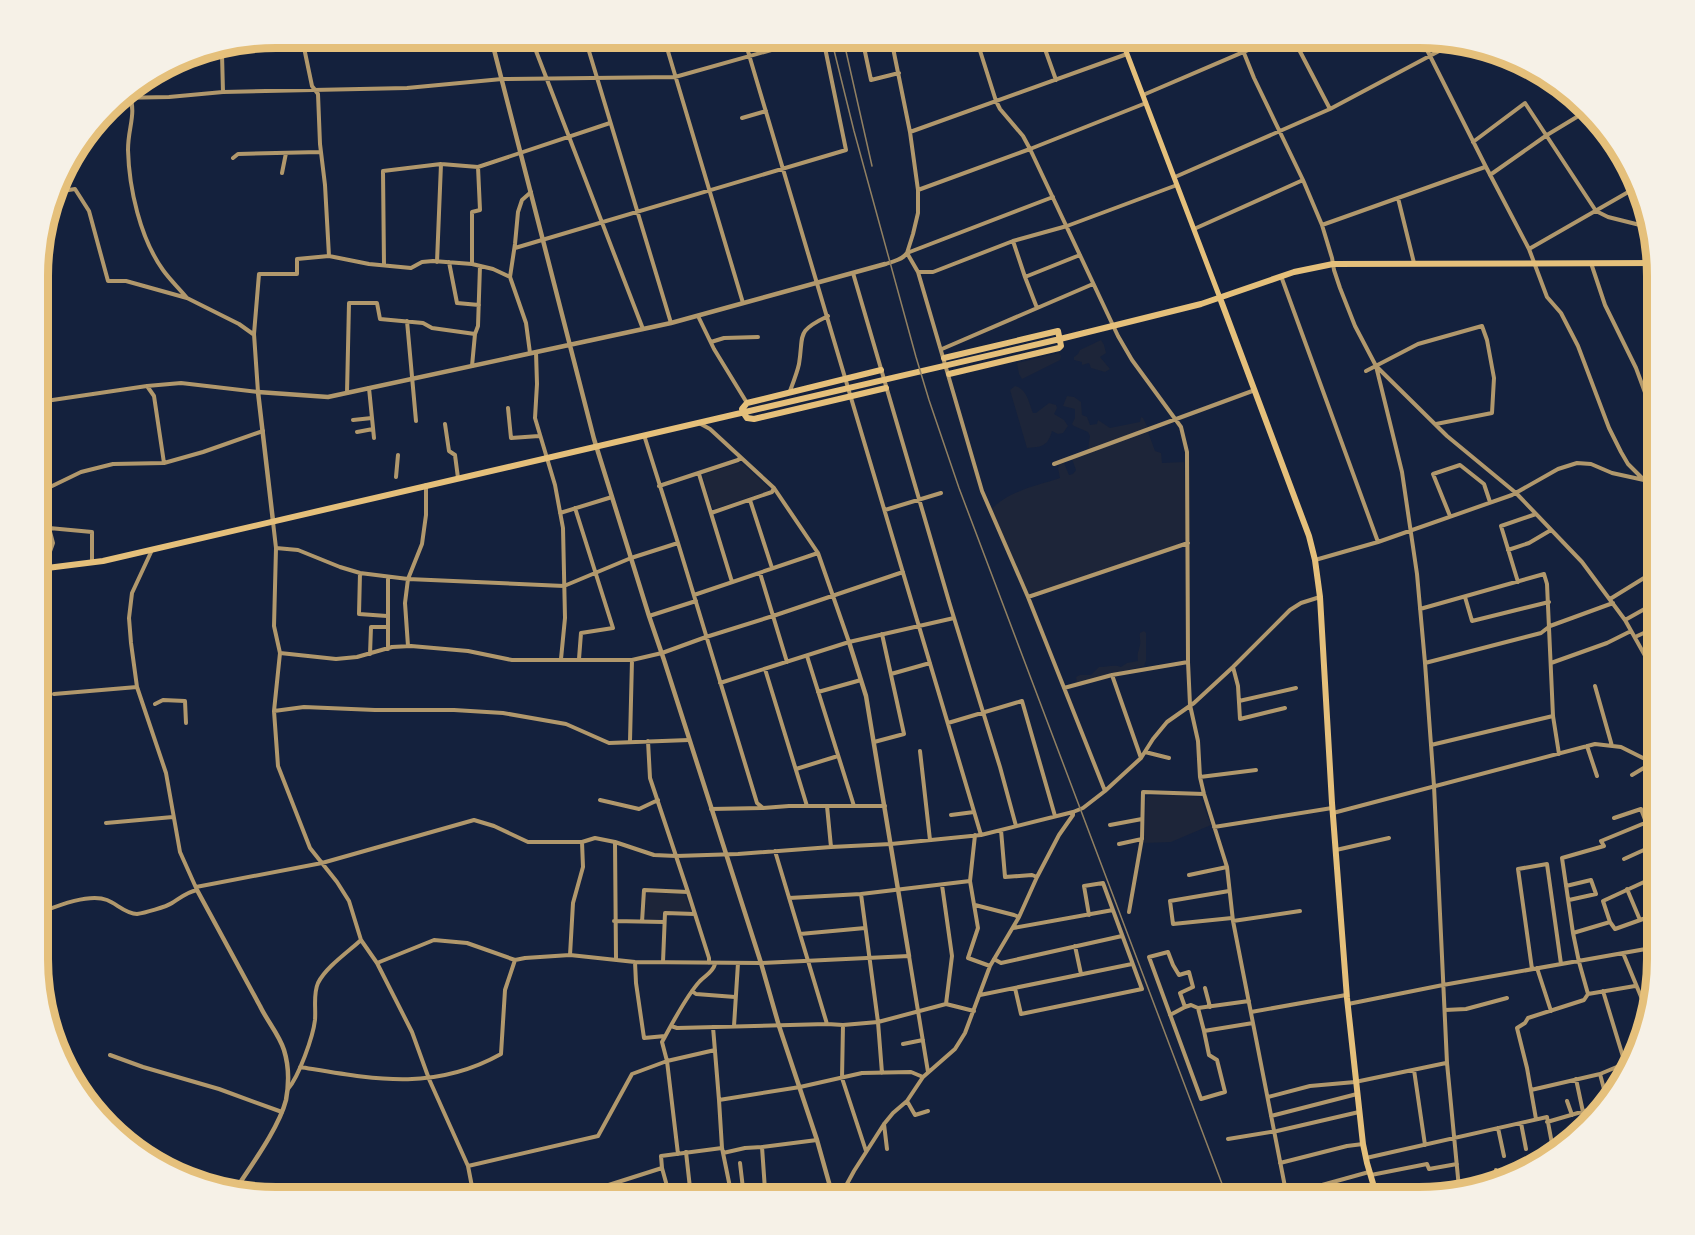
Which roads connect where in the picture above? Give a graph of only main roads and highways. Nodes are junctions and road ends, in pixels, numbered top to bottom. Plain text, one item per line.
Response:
1 (1125, 48) edge
2 (1647, 262) edge
3 (1220, 298) junction
4 (1060, 339) junction
5 (944, 358) road end
6 (881, 370) road end
7 (949, 374) road end
8 (886, 388) road end
9 (743, 412) junction
10 (48, 567) edge
11 (1374, 1187) edge

1 - 3 main road
2 - 3 main road
3 - 4 main road
3 - 11 main road
4 - 5 main road
4 - 7 main road
4 - 9 main road
6 - 9 main road
8 - 9 main road
9 - 10 main road

